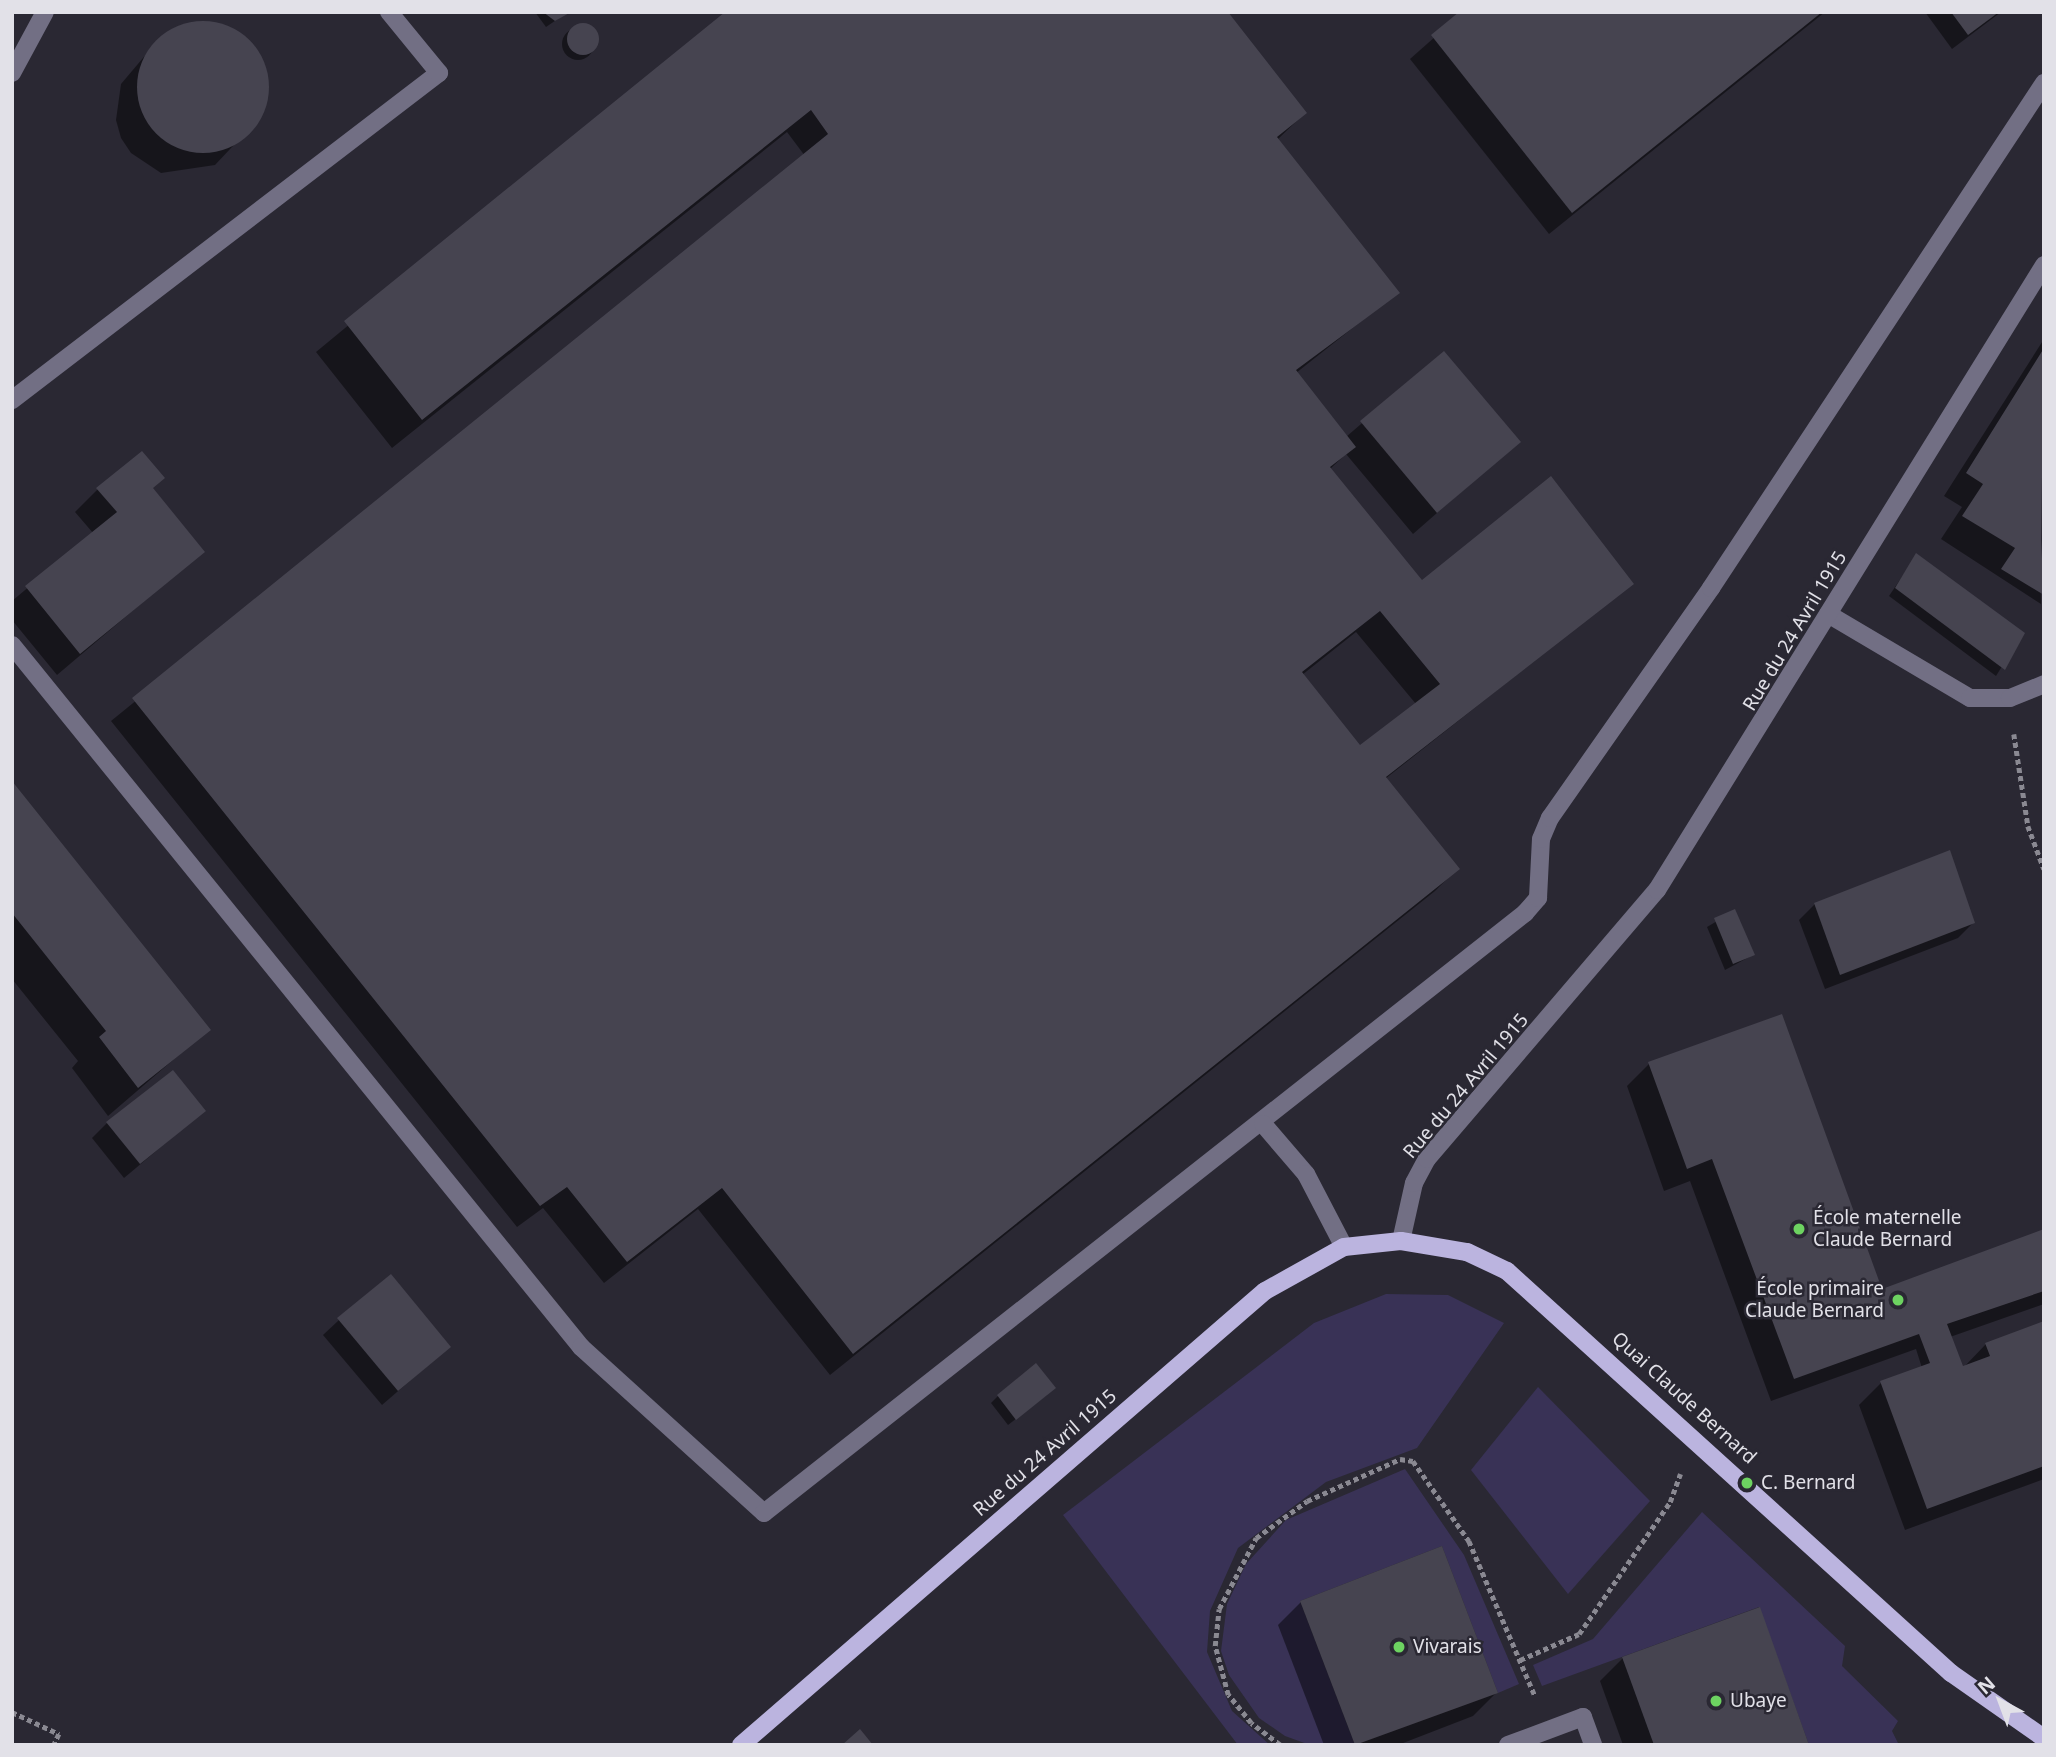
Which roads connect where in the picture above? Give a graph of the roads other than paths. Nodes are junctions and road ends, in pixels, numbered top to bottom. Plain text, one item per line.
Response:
1 (45, 12) edge
2 (389, 12) edge
3 (12, 73) edge
4 (2044, 83) edge
5 (2044, 265) edge
6 (12, 400) edge
7 (1828, 614) junction
8 (12, 645) edge
9 (2044, 684) edge
10 (1263, 1124) junction
11 (1401, 1241) junction
12 (1344, 1247) junction
13 (2044, 1738) edge
14 (741, 1745) edge
15 (1508, 1745) edge
16 (1593, 1745) edge

1 - 3 street
2 - 6 street
4 - 10 street
5 - 7 street, Rue du 24 Avril 1915
7 - 9 street
7 - 11 street, Rue du 24 Avril 1915
8 - 10 street
10 - 12 street
11 - 12 main road, Rue du 24 Avril 1915
11 - 13 main road, Quai Claude Bernard
12 - 14 main road, Rue du 24 Avril 1915
15 - 16 street

